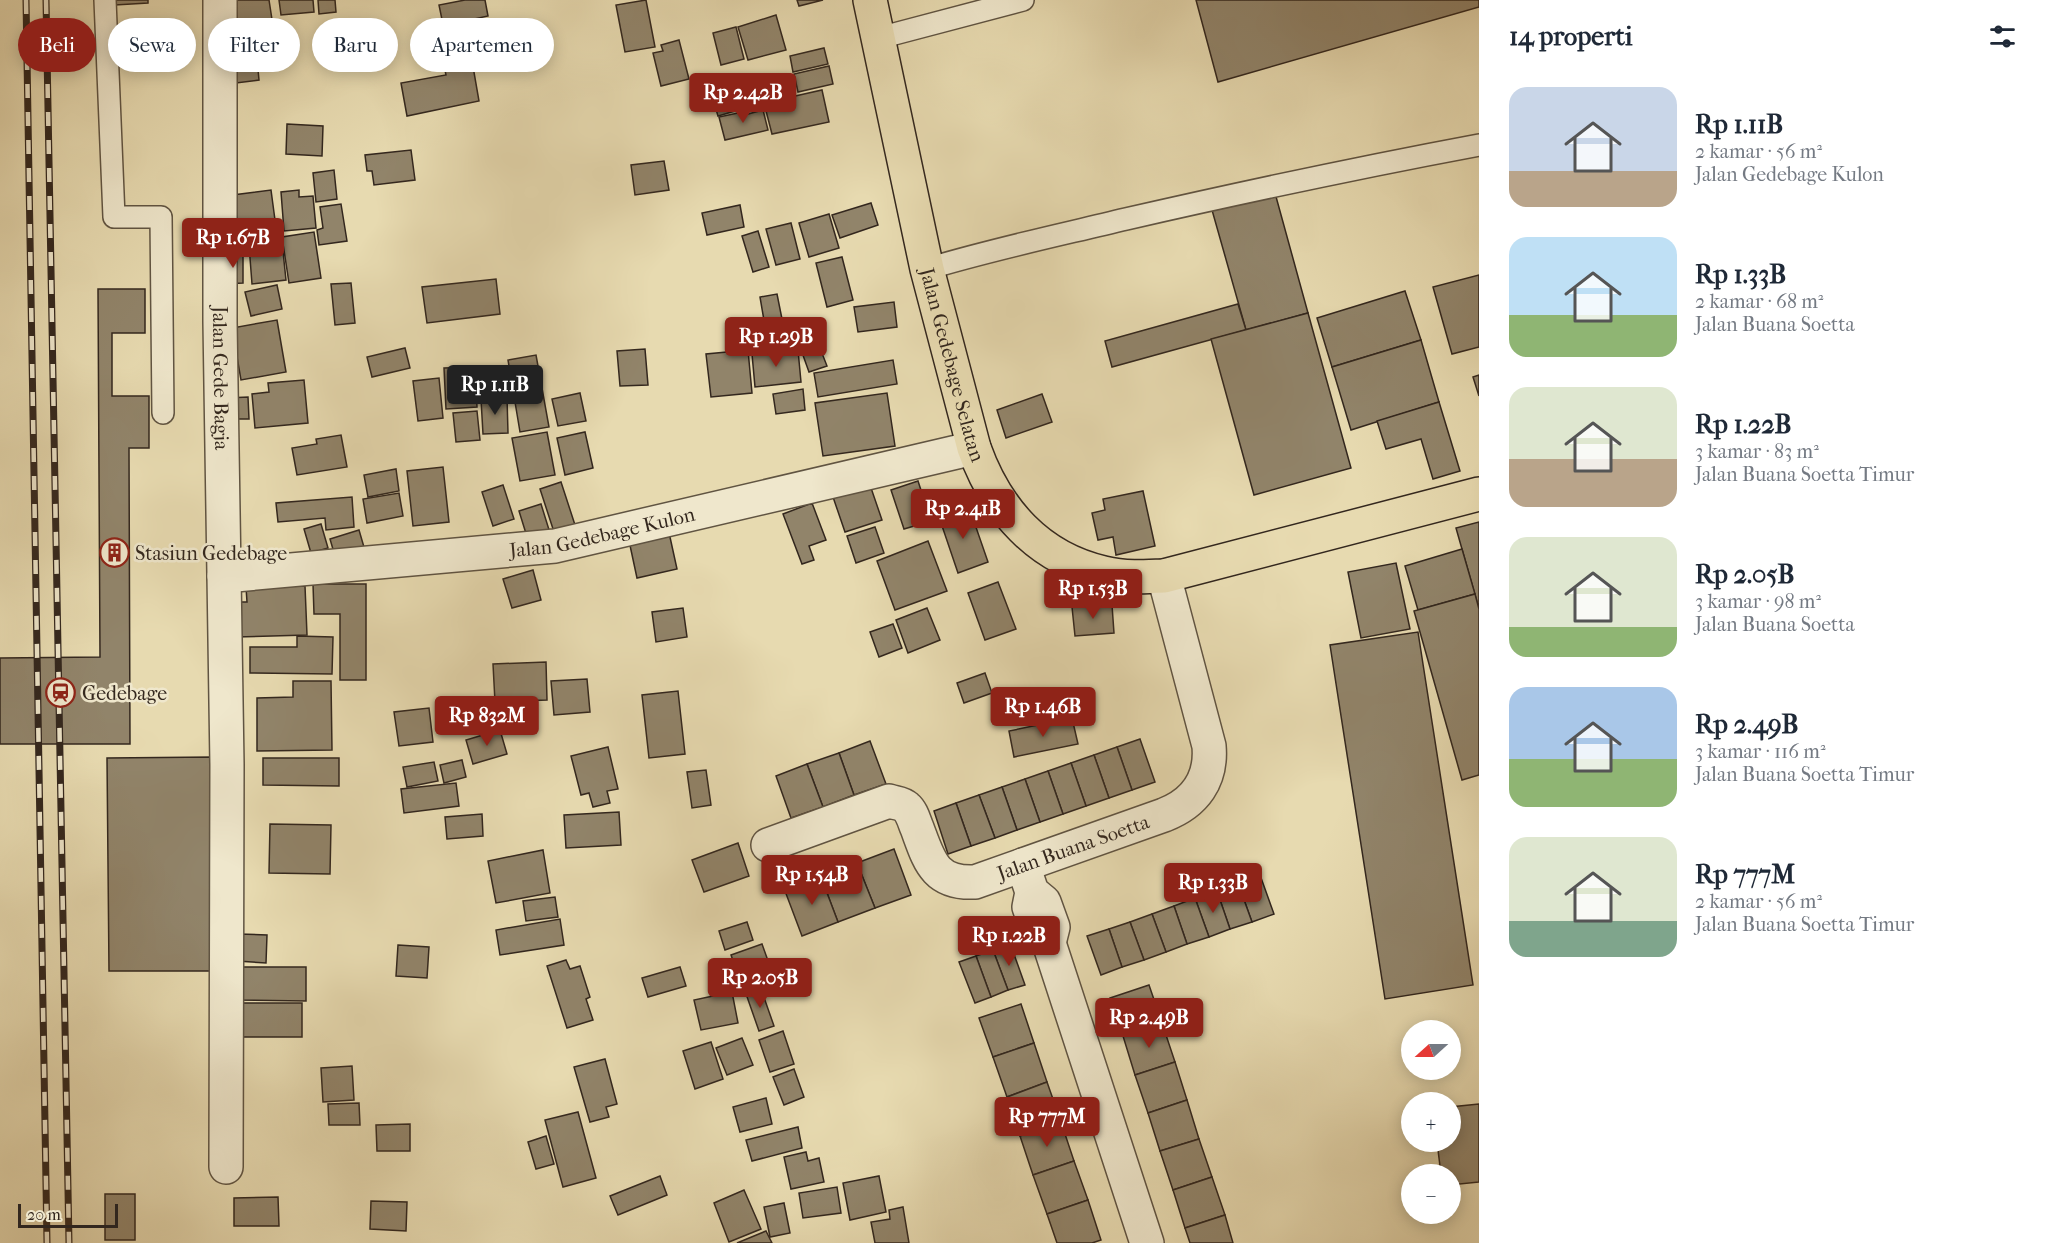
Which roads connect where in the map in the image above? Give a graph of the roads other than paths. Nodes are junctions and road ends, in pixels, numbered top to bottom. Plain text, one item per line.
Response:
1 (105, 0) edge
2 (220, 0) edge
3 (870, 0) edge
4 (1023, 0) edge
5 (879, 38) junction
6 (1479, 144) edge
7 (927, 269) junction
8 (164, 413) dead end
9 (974, 448) junction
10 (1479, 494) edge
11 (224, 576) junction
12 (1164, 576) junction
13 (768, 845) dead end
14 (1027, 878) junction
15 (226, 1167) dead end
16 (1147, 1243) edge

1 - 8 lane
2 - 11 street, Jalan Gede Bagja
3 - 5 main road, Jalan Gedebage Selatan
4 - 5 lane
5 - 7 main road, Jalan Gedebage Selatan
6 - 7 lane
7 - 9 main road, Jalan Gedebage Selatan
9 - 11 street, Jalan Gedebage Kulon
9 - 12 main road, Jalan Gedebage Selatan
10 - 12 main road, Jalan Gedebage Selatan
11 - 15 street, Jalan Gede Bagja
12 - 14 street, Jalan Buana Soetta
13 - 14 street, Jalan Buana Soetta
14 - 16 street

